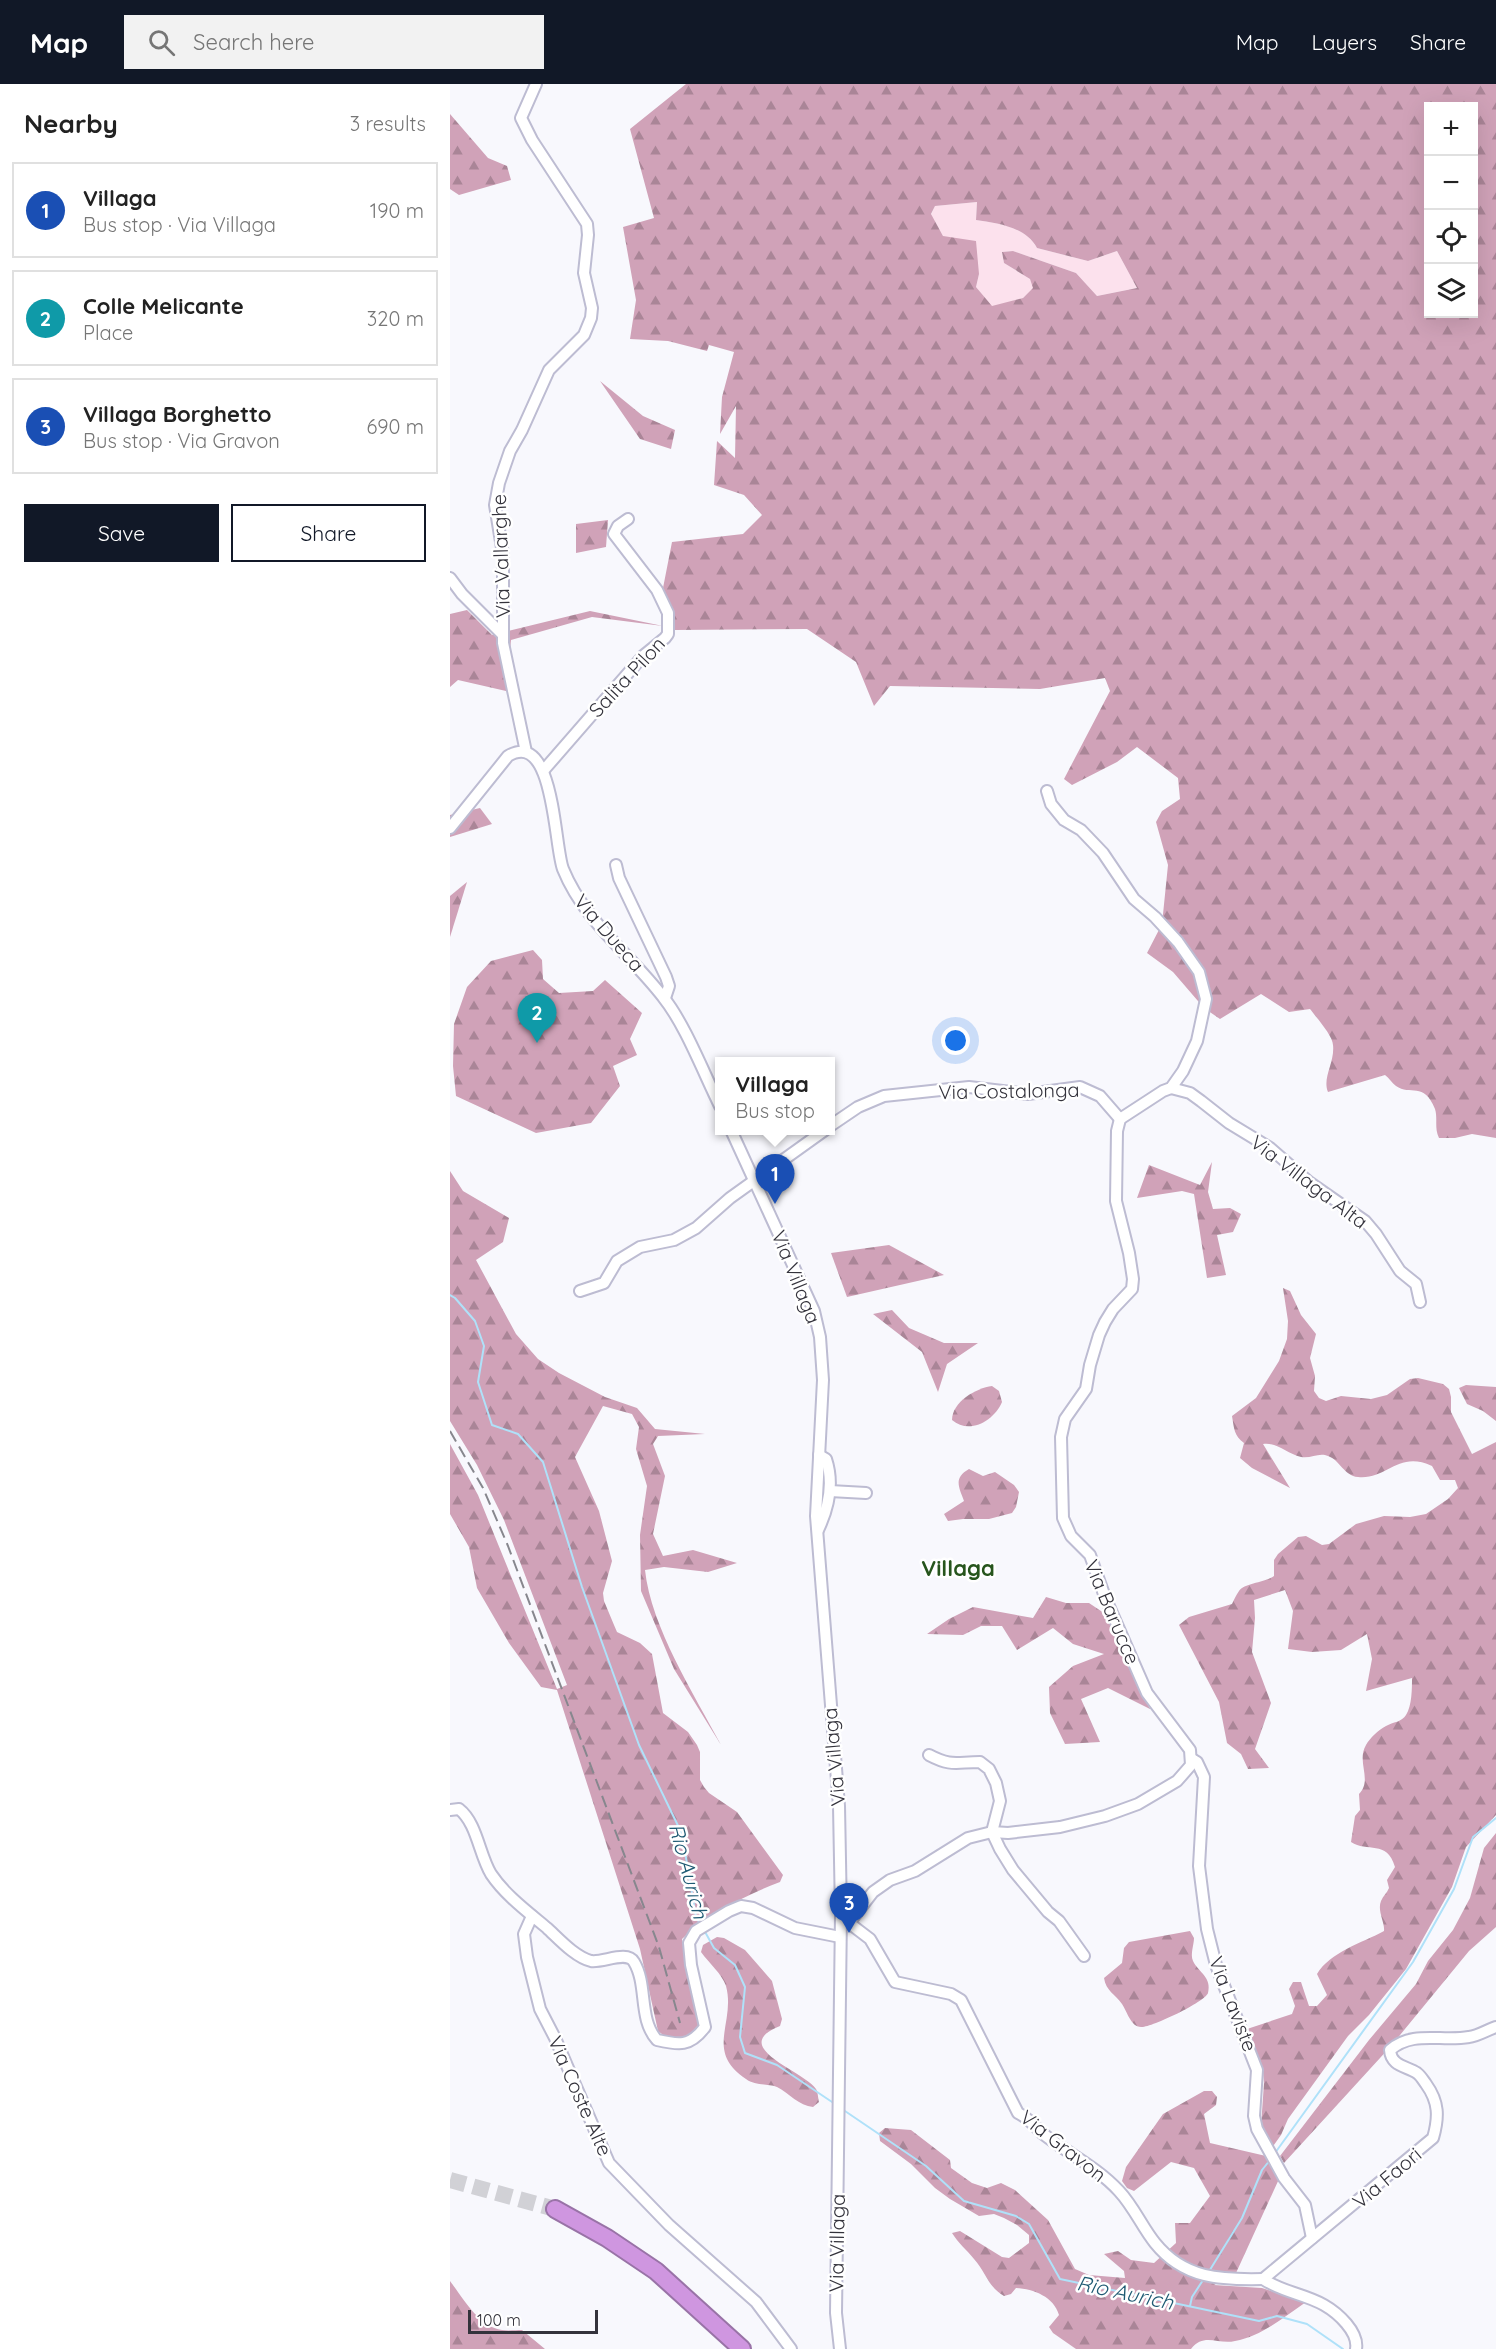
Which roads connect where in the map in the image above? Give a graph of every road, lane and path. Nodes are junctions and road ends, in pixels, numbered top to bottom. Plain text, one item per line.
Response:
1 (536, 84) edge
2 (628, 519) dead end
3 (450, 578) edge
4 (503, 635) junction
5 (526, 752) junction
6 (543, 771) junction
7 (1047, 790) dead end
8 (450, 828) edge
9 (616, 866) dead end
10 (665, 998) junction
11 (1171, 1088) junction
12 (715, 1096) edge
13 (1120, 1119) junction
14 (835, 1123) edge
15 (733, 1135) edge
16 (819, 1135) edge
17 (755, 1179) junction
18 (580, 1291) dead end
19 (1420, 1302) dead end
20 (819, 1455) junction
21 (830, 1491) junction
22 (866, 1493) dead end
23 (817, 1530) junction
24 (929, 1755) dead end
25 (1192, 1760) junction
26 (450, 1810) edge
27 (993, 1832) junction
28 (841, 1914) junction
29 (532, 1916) junction
30 (849, 1923) junction
31 (840, 1937) junction
32 (1084, 1956) dead end
33 (1496, 2027) edge
34 (555, 2209) tunnel mouth
35 (1312, 2238) junction
36 (1263, 2279) junction
37 (742, 2349) edge
38 (791, 2349) edge
39 (840, 2349) edge
40 (1356, 2349) edge

1 - 4 street, Via Vallarghe
2 - 6 street, Salita Pilon
3 - 4 street
4 - 5 street, Via Vallarghe
5 - 6 street, Via Dueca
5 - 8 street
6 - 10 street, Via Dueca
7 - 11 street
9 - 10 street
10 - 12 street, Via Dueca
11 - 13 street
11 - 19 street, Via Villaga Alta
13 - 14 street, Via Costalonga
13 - 25 street, Via Barucce
15 - 17 street
16 - 17 street
17 - 18 street
17 - 20 street, Via Villaga
20 - 21 street
20 - 23 street, Via Villaga
21 - 22 street
21 - 23 street
23 - 28 street, Via Villaga
24 - 27 street
25 - 27 street
25 - 35 street, Via Laviste
26 - 29 street
27 - 30 street
27 - 32 street
28 - 30 street, Via Gravon
28 - 31 street, Via Villaga
29 - 31 street
29 - 38 street, Via Coste Alte
30 - 36 street, Via Gravon
31 - 39 street, Via Villaga
33 - 35 street, Via Faori
34 - 37 highway
35 - 36 street, Via Faori
36 - 40 street

